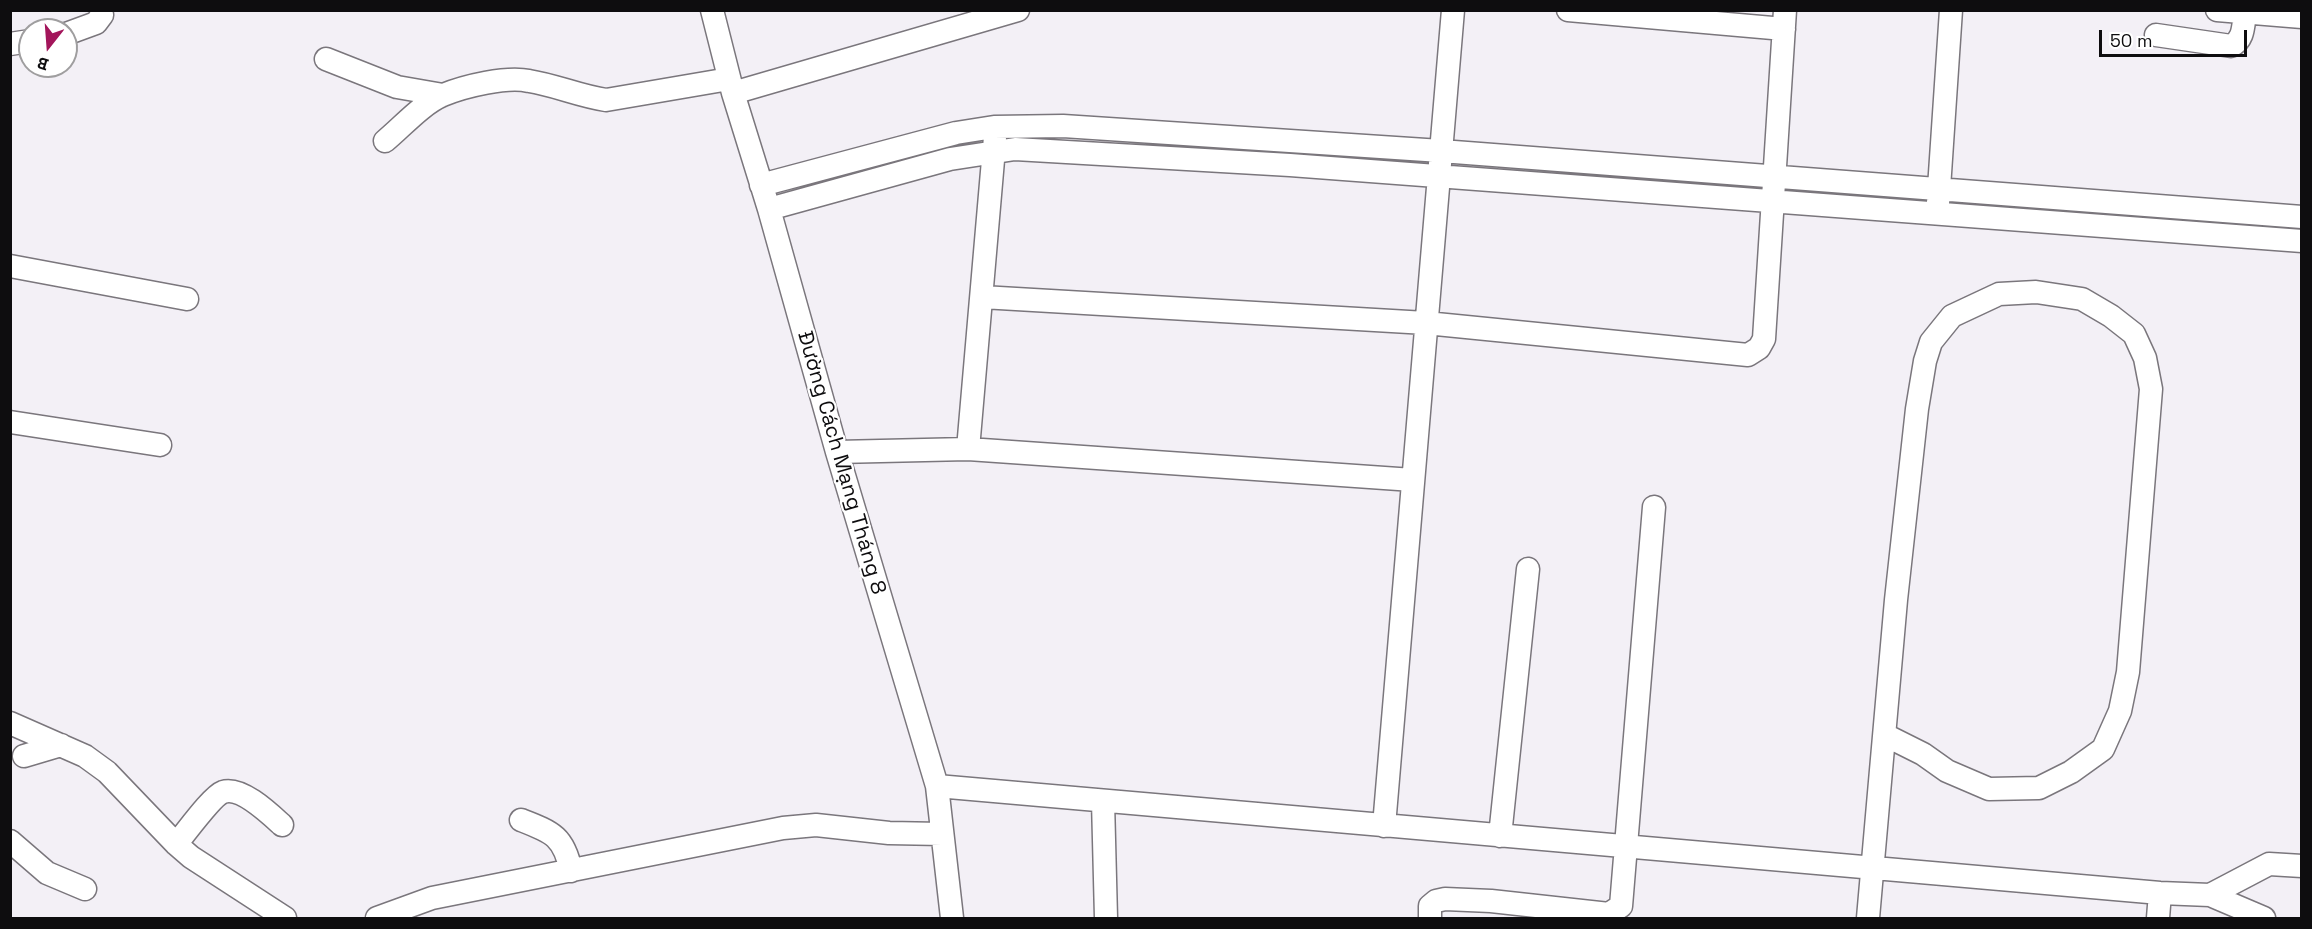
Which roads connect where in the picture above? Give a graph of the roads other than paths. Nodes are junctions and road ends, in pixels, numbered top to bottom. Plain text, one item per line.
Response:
1 (101, 10) edge
2 (712, 10) edge
3 (1018, 10) edge
4 (1453, 10) edge
5 (1568, 10) edge
6 (1951, 10) edge
7 (2217, 10) edge
8 (2245, 13) junction
9 (2301, 17) edge
10 (1785, 20) edge
11 (78, 30) edge
12 (2157, 35) dead end
13 (326, 59) dead end
14 (731, 86) junction
15 (442, 95) junction
16 (994, 127) junction
17 (385, 141) dead end
18 (1292, 141) junction
19 (995, 151) junction
20 (1441, 151) junction
21 (1290, 165) junction
22 (1439, 177) junction
23 (1773, 177) junction
24 (761, 185) junction
25 (1939, 190) junction
26 (1773, 201) junction
27 (769, 209) junction
28 (1937, 214) junction
29 (2301, 217) edge
30 (2301, 241) edge
31 (10, 266) edge
32 (982, 297) junction
33 (187, 299) dead end
34 (1426, 323) junction
35 (10, 422) edge
36 (160, 445) dead end
37 (968, 449) junction
38 (837, 452) junction
39 (1413, 480) junction
40 (1654, 507) dead end
41 (1528, 569) dead end
42 (10, 723) edge
43 (1885, 735) junction
44 (62, 745) junction
45 (24, 756) dead end
46 (937, 786) junction
47 (1103, 801) junction
48 (521, 820) dead end
49 (282, 825) dead end
50 (1384, 826) junction
51 (942, 834) junction
52 (1500, 836) junction
53 (10, 841) edge
54 (176, 844) junction
55 (1626, 847) junction
56 (2301, 866) edge
57 (1872, 868) junction
58 (571, 871) junction
59 (85, 889) dead end
60 (2160, 893) junction
61 (2210, 895) junction
62 (285, 918) edge
63 (377, 918) edge
64 (952, 918) edge
65 (1106, 918) edge
66 (1430, 918) edge
67 (1868, 918) edge
68 (2158, 918) edge
69 (2264, 918) edge

1 - 11 street
2 - 14 street, Đường Cách Mạng Tháng 8
3 - 14 street
4 - 20 street
5 - 10 street
6 - 25 street
7 - 8 street
8 - 9 street
8 - 12 street
10 - 23 street
13 - 15 street
14 - 15 street
14 - 24 street, Đường Cách Mạng Tháng 8
15 - 17 street
16 - 18 street
16 - 19 street
16 - 24 street
18 - 20 street
18 - 21 street
19 - 21 street
19 - 27 street
19 - 32 street
20 - 22 street
20 - 23 street
21 - 22 street
22 - 26 street
22 - 34 street
23 - 25 street
23 - 26 street
24 - 27 street, Đường Cách Mạng Tháng 8
25 - 28 street
25 - 29 street
26 - 28 street
26 - 34 street
27 - 38 street, Đường Cách Mạng Tháng 8
28 - 30 street
31 - 33 street
32 - 34 street
32 - 37 street
34 - 39 street
35 - 36 street
37 - 38 street
37 - 39 street
38 - 46 street, Đường Cách Mạng Tháng 8
39 - 50 street
40 - 55 street
41 - 52 street
42 - 44 street
43 - 43 street
43 - 57 street
44 - 45 street
44 - 54 street
46 - 47 street
46 - 51 street, Đường Cách Mạng Tháng 8
47 - 50 street
47 - 65 street
48 - 58 street
49 - 54 street
50 - 52 street
51 - 58 street
51 - 64 street, Đường Cách Mạng Tháng 8
52 - 55 street
53 - 59 street
54 - 62 street
55 - 57 street
55 - 66 street
56 - 61 street
57 - 60 street
57 - 67 street
58 - 63 street
60 - 61 street
60 - 68 street
61 - 69 street

